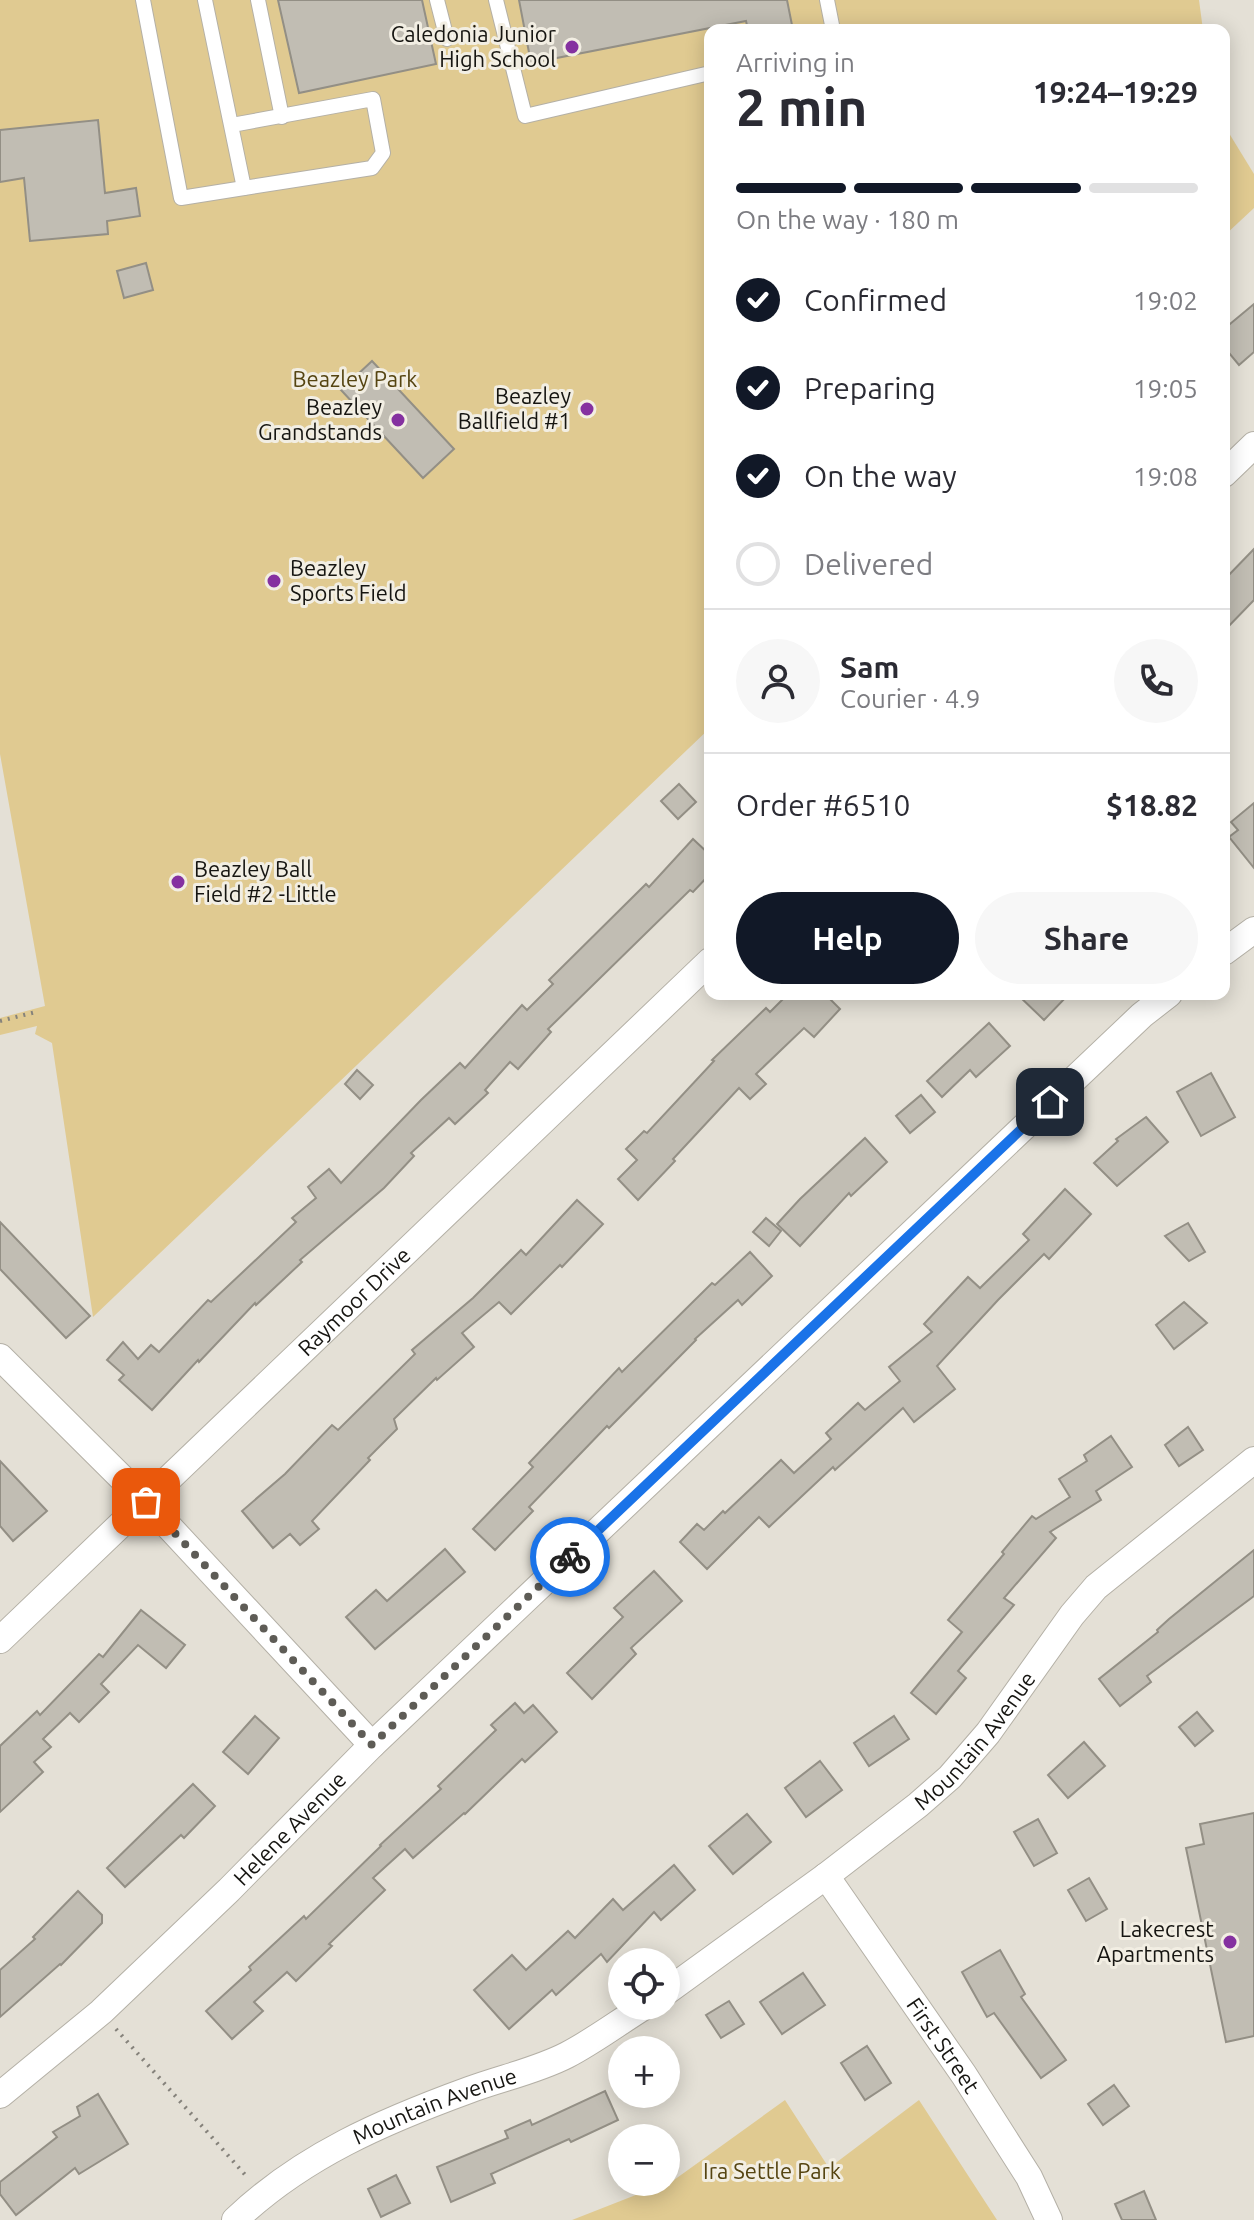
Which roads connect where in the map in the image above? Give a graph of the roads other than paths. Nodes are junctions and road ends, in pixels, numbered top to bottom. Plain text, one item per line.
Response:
1 (143, 0) edge
2 (205, 0) edge
3 (258, 0) edge
4 (437, 0) edge
5 (496, 0) edge
6 (827, 0) edge
7 (832, 24) edge
8 (447, 39) dead end
9 (704, 74) edge
10 (282, 117) junction
11 (232, 125) junction
12 (244, 188) junction
13 (1254, 445) edge
14 (1230, 468) edge
15 (1254, 930) edge
16 (1230, 948) edge
17 (704, 967) edge
18 (1162, 1000) edge
19 (0, 1357) edge
20 (1254, 1460) edge
21 (146, 1502) junction
22 (0, 1640) edge
23 (372, 1745) junction
24 (826, 1876) junction
25 (680, 1982) edge
26 (623, 2020) edge
27 (0, 2095) edge
28 (235, 2220) edge
29 (1049, 2220) edge

1 - 12 lane
2 - 11 lane
3 - 10 lane
4 - 8 lane
5 - 9 lane
6 - 7 lane
10 - 11 lane
10 - 12 lane
11 - 12 lane
13 - 14 street
15 - 16 street
17 - 21 street, Raymoor Drive
18 - 23 street, Helene Avenue
19 - 21 street
20 - 24 street, Mountain Avenue
21 - 22 street, Raymoor Drive
21 - 23 street
23 - 27 street, Helene Avenue
24 - 25 street, Mountain Avenue
24 - 29 street, First Street
26 - 28 street, Mountain Avenue

